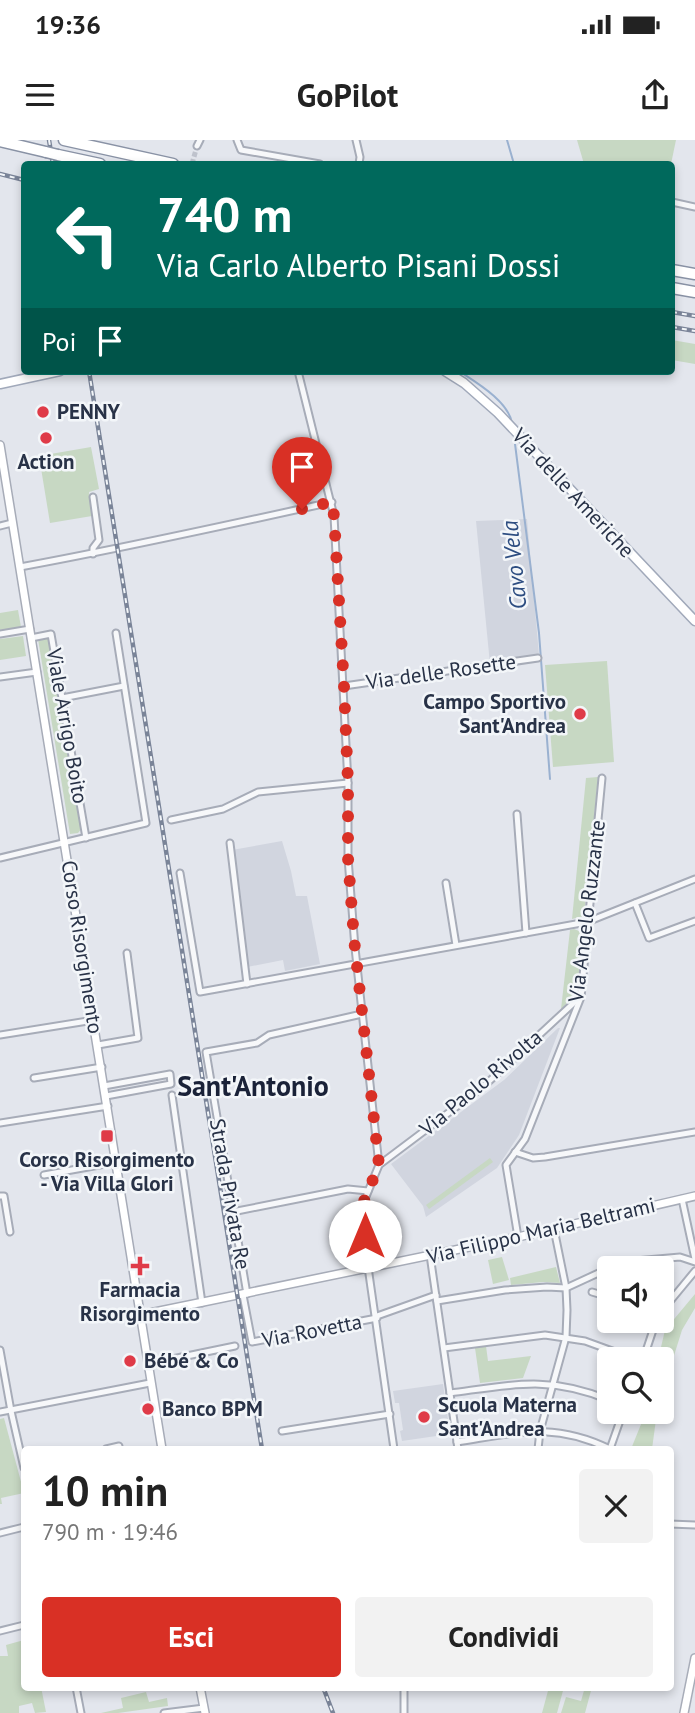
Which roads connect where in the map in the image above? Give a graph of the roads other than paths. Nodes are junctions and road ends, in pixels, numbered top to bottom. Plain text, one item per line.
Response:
1 (64, 140) edge
2 (237, 140) edge
3 (356, 140) edge
4 (0, 141) edge
5 (86, 161) edge
6 (159, 161) edge
7 (303, 161) edge
8 (360, 161) edge
9 (675, 203) edge
10 (695, 207) edge
11 (675, 271) edge
12 (695, 274) edge
13 (675, 289) edge
14 (695, 292) edge
15 (42, 375) edge
16 (299, 375) edge
17 (451, 375) edge
18 (0, 384) edge
19 (0, 445) edge
20 (93, 497) dead end
21 (332, 502) junction
22 (12, 523) junction
23 (0, 526) edge
24 (93, 554) junction
25 (20, 567) junction
26 (695, 621) edge
27 (30, 629) junction
28 (0, 634) edge
29 (116, 634) dead end
30 (31, 638) junction
31 (538, 658) dead end
32 (37, 672) junction
33 (0, 677) edge
34 (344, 686) junction
35 (124, 687) junction
36 (62, 698) junction
37 (602, 778) dead end
38 (348, 783) junction
39 (517, 814) dead end
40 (171, 820) dead end
41 (86, 838) junction
42 (230, 843) dead end
43 (64, 844) junction
44 (0, 858) edge
45 (180, 873) dead end
46 (695, 879) edge
47 (446, 883) dead end
48 (635, 903) junction
49 (695, 921) edge
50 (587, 922) junction
51 (526, 933) junction
52 (456, 945) junction
53 (127, 953) dead end
54 (356, 964) junction
55 (247, 984) junction
56 (581, 997) junction
57 (362, 1014) junction
58 (94, 1020) junction
59 (0, 1035) edge
60 (98, 1045) junction
61 (102, 1067) junction
62 (34, 1078) dead end
63 (104, 1086) junction
64 (172, 1095) dead end
65 (106, 1096) junction
66 (107, 1106) junction
67 (0, 1124) edge
68 (695, 1132) edge
69 (515, 1152) junction
70 (116, 1162) junction
71 (379, 1165) junction
72 (44, 1175) dead end
73 (369, 1191) junction
74 (0, 1196) edge
75 (695, 1196) edge
76 (682, 1199) junction
77 (232, 1212) junction
78 (554, 1229) junction
79 (10, 1232) dead end
80 (518, 1237) junction
81 (430, 1255) junction
82 (695, 1261) edge
83 (370, 1268) junction
84 (695, 1271) edge
85 (566, 1288) junction
86 (592, 1292) dead end
87 (597, 1293) edge
88 (245, 1295) junction
89 (674, 1296) edge
90 (436, 1298) junction
91 (202, 1303) junction
92 (140, 1315) junction
93 (377, 1317) junction
94 (566, 1337) junction
95 (235, 1346) dead end
96 (604, 1347) edge
97 (444, 1348) junction
98 (0, 1350) edge
99 (148, 1364) junction
100 (150, 1383) junction
101 (552, 1384) junction
102 (450, 1393) junction
103 (597, 1395) edge
104 (11, 1411) junction
105 (0, 1412) edge
106 (390, 1414) junction
107 (619, 1424) edge
108 (282, 1431) dead end
109 (540, 1431) junction
110 (161, 1446) edge
111 (394, 1446) edge
112 (457, 1446) edge
113 (538, 1446) edge
114 (602, 1446) edge
115 (611, 1446) edge
116 (21, 1455) edge
117 (674, 1524) edge
118 (695, 1525) edge
119 (21, 1528) edge
120 (0, 1533) edge
121 (21, 1626) edge
122 (0, 1631) edge
123 (695, 1658) edge
124 (77, 1691) edge
125 (201, 1691) edge
126 (404, 1691) edge
127 (204, 1710) edge
128 (81, 1713) edge
129 (164, 1713) edge
130 (404, 1713) edge
131 (684, 1713) edge

1 - 6 highway
2 - 7 street
3 - 8 street
4 - 5 highway, bridge
9 - 10 street
11 - 12 highway
13 - 14 highway
15 - 18 main road
16 - 21 street, Via delle Rosette
17 - 26 main road, Via delle Americhe
19 - 22 main road, Corso Risorgimento
20 - 24 street
21 - 24 street
21 - 34 street, Via delle Rosette
22 - 23 street
22 - 25 main road, Corso Risorgimento
24 - 25 street
25 - 27 main road, Corso Risorgimento
27 - 28 street
27 - 30 main road, Corso Risorgimento
29 - 35 street
30 - 32 main road, Corso Risorgimento
30 - 36 street, Viale Arrigo Boito
31 - 34 street, Via delle Rosette
32 - 33 street
32 - 43 main road, Corso Risorgimento
34 - 38 street, Via delle Rosette
35 - 36 street
35 - 41 street
36 - 41 street, Viale Arrigo Boito
37 - 50 street, Via Angelo Ruzzante
38 - 40 street
38 - 54 street, Via delle Rosette
39 - 51 street
41 - 43 street
42 - 55 street
43 - 44 street
43 - 58 main road, Corso Risorgimento
45 - 55 street
46 - 48 street
47 - 52 street
48 - 49 street
48 - 50 street
50 - 51 street
50 - 56 street, Via Angelo Ruzzante
51 - 52 street
52 - 54 street
53 - 60 street
54 - 55 street
54 - 57 street, Via delle Rosette
56 - 69 street, Via Angelo Ruzzante
56 - 71 street, Via Paolo Rivolta
57 - 71 street, Via delle Rosette
57 - 77 street, Strada Privata Re
58 - 59 street
58 - 60 main road, Corso Risorgimento
60 - 61 main road, Corso Risorgimento
61 - 62 street
61 - 63 main road, Corso Risorgimento
63 - 65 main road, Corso Risorgimento
63 - 65 street
64 - 91 street
65 - 66 main road, Corso Risorgimento
66 - 67 street
66 - 70 main road, Corso Risorgimento
68 - 69 street
69 - 80 street, Via Angelo Ruzzante
70 - 72 street
70 - 92 main road, Corso Risorgimento
71 - 73 street, Via delle Rosette
73 - 77 street
73 - 83 street, Via delle Rosette
74 - 79 street
75 - 76 main road, Via Filippo Maria Beltrami
76 - 78 main road, Via Filippo Maria Beltrami
76 - 82 street
77 - 88 street, Strada Privata Re
78 - 80 main road, Via Filippo Maria Beltrami
78 - 85 street
80 - 81 main road, Via Filippo Maria Beltrami
81 - 83 main road, Via Filippo Maria Beltrami
81 - 90 street
82 - 85 street
83 - 88 main road, Via Filippo Maria Beltrami
83 - 93 street, Via delle Rosette
84 - 89 street
85 - 90 street
85 - 94 street
86 - 87 street
88 - 91 main road, Via Filippo Maria Beltrami
88 - 93 street, Via Rovetta
90 - 93 street
90 - 97 street
91 - 92 main road, Via Filippo Maria Beltrami
92 - 99 main road, Corso Risorgimento
93 - 106 street, Via delle Rosette
94 - 96 street
94 - 97 street
94 - 101 street
95 - 99 street, Via Rovetta
97 - 102 street
98 - 104 street
99 - 100 main road, Corso Risorgimento
100 - 104 street
100 - 110 main road, Corso Risorgimento
101 - 102 street
101 - 103 street
101 - 109 street
102 - 112 street
104 - 105 street
104 - 116 street
106 - 108 street
106 - 111 street, Via delle Rosette
107 - 115 street
109 - 112 street
109 - 113 street
109 - 114 street
117 - 118 street
119 - 120 street
121 - 122 street
123 - 131 main road
124 - 128 street
125 - 127 main road
126 - 130 street
127 - 129 street

